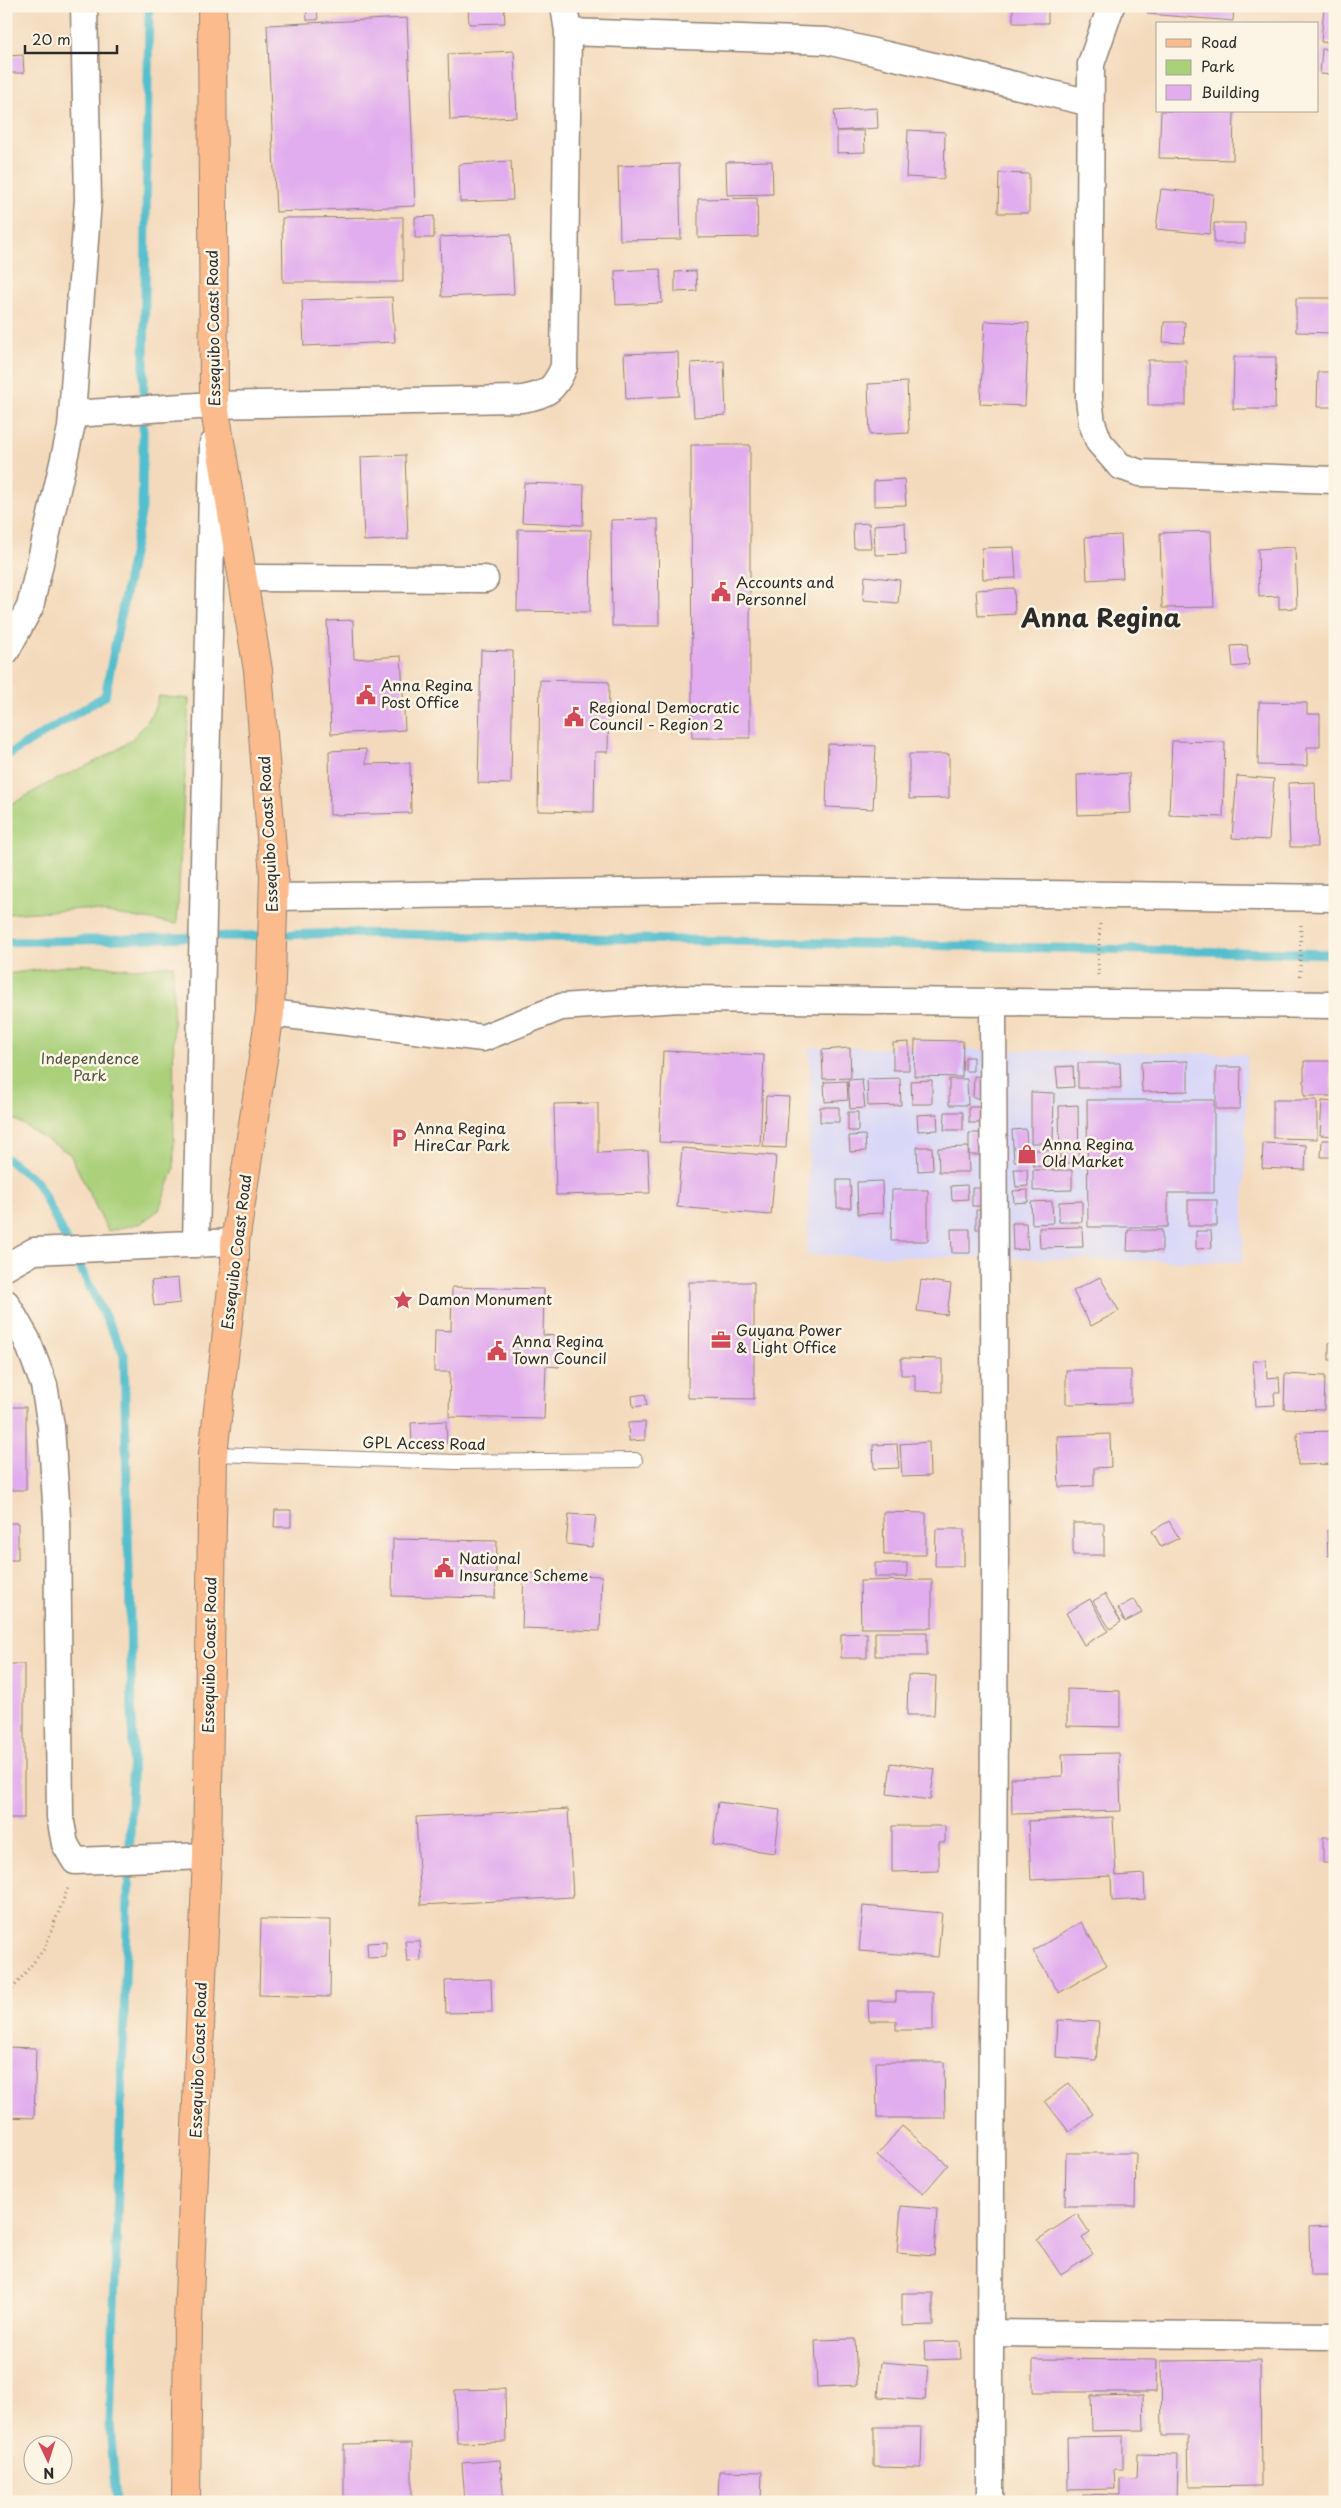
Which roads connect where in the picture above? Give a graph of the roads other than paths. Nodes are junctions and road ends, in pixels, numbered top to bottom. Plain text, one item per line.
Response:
1 (84, 6) edge
2 (212, 6) edge
3 (564, 6) edge
4 (1110, 6) edge
5 (568, 32) junction
6 (1091, 102) junction
7 (214, 405) junction
8 (72, 414) junction
9 (1335, 480) edge
10 (243, 578) junction
11 (484, 579) dead end
12 (6, 651) edge
13 (1335, 898) edge
14 (274, 906) junction
15 (994, 1002) junction
16 (1335, 1004) edge
17 (270, 1013) junction
18 (235, 1242) junction
19 (196, 1244) junction
20 (6, 1267) edge
21 (6, 1304) edge
22 (213, 1454) junction
23 (635, 1460) dead end
24 (207, 1856) junction
25 (990, 2333) junction
26 (1335, 2336) edge
27 (186, 2502) edge
28 (990, 2502) edge

1 - 8 street
2 - 7 main road, Essequibo Coast Road
3 - 5 street
4 - 6 street
5 - 6 street
5 - 7 street
6 - 9 street
7 - 8 street
7 - 10 main road, Essequibo Coast Road
7 - 19 street
8 - 12 street
10 - 11 street
10 - 14 main road, Essequibo Coast Road
13 - 14 street
14 - 17 main road, Essequibo Coast Road
15 - 16 street
15 - 17 street
15 - 25 street
17 - 18 main road, Essequibo Coast Road
18 - 19 street
18 - 22 main road, Essequibo Coast Road
19 - 20 street
21 - 24 street
22 - 23 lane, GPL Access Road
22 - 24 main road, Essequibo Coast Road
24 - 27 main road, Essequibo Coast Road
25 - 26 street
25 - 28 street

